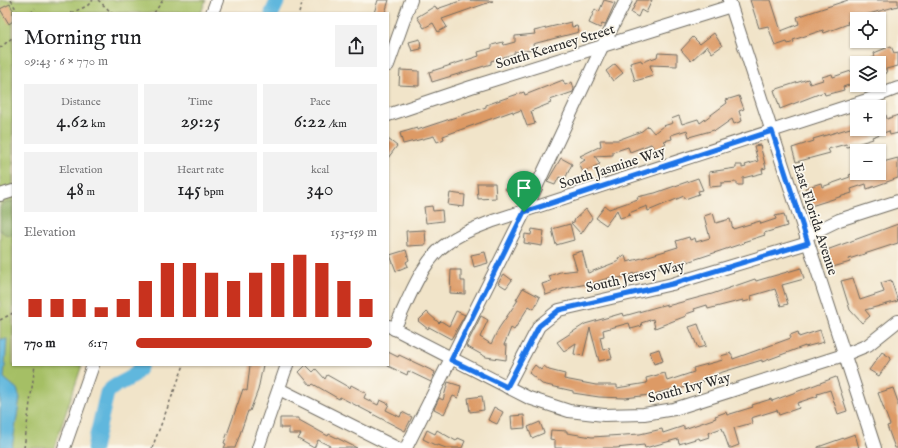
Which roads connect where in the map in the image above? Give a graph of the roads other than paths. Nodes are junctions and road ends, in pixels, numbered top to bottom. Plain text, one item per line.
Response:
1 (217, 0) edge
2 (411, 0) edge
3 (626, 0) edge
4 (730, 3) edge
5 (212, 12) edge
6 (602, 47) junction
7 (389, 62) edge
8 (898, 88) edge
9 (389, 115) edge
10 (772, 131) junction
11 (12, 191) edge
12 (0, 195) edge
13 (898, 201) edge
14 (524, 212) junction
15 (807, 240) junction
16 (898, 321) edge
17 (391, 328) edge
18 (844, 355) junction
19 (451, 360) junction
20 (93, 366) edge
21 (287, 366) edge
22 (507, 387) junction
23 (279, 389) junction
24 (64, 448) edge
25 (258, 448) edge
26 (397, 448) edge
27 (406, 448) edge
28 (875, 448) edge

1 - 5 street
2 - 7 street
3 - 6 street
4 - 6 street, South Kearney Street
4 - 10 street, East Florida Avenue
6 - 9 street, South Kearney Street
6 - 14 street
8 - 10 street, South Jasmine Way
10 - 14 street, South Jasmine Way
10 - 15 street, East Florida Avenue
11 - 12 street
13 - 15 street, South Jersey Way
14 - 17 street, South Jasmine Way
14 - 19 street
15 - 18 street, East Florida Avenue
15 - 22 street, South Jersey Way
16 - 18 street, South Ivy Way
17 - 19 street, South Ivy Way
18 - 22 street, South Ivy Way
18 - 28 street, East Florida Avenue
19 - 22 street, South Ivy Way
19 - 27 street
20 - 24 street
21 - 23 street
23 - 25 street
23 - 26 street

